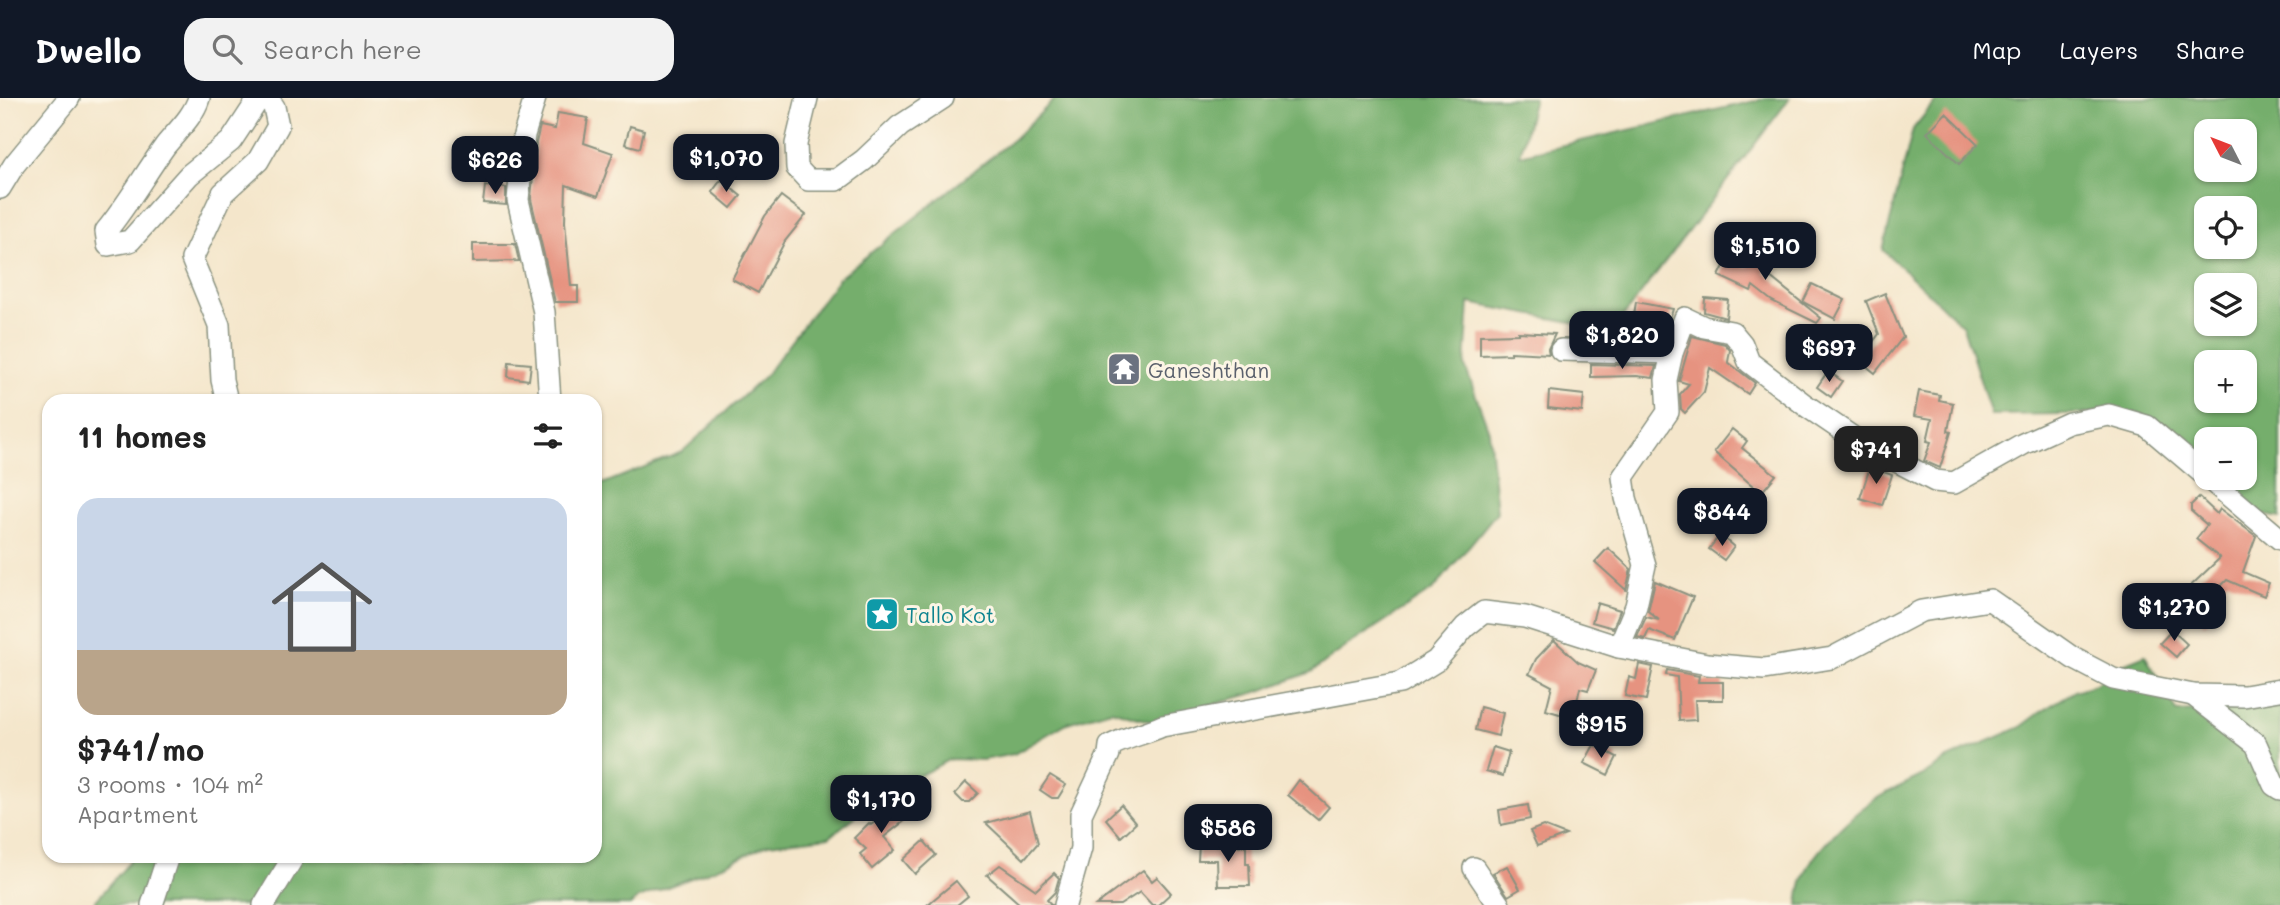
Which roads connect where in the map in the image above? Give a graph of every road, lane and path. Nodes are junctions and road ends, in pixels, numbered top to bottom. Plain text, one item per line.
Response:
1 (69, 98) edge
2 (199, 98) edge
3 (267, 98) edge
4 (535, 98) edge
5 (807, 98) edge
6 (943, 98) edge
7 (0, 188) edge
8 (1561, 350) dead end
9 (1672, 354) junction
10 (225, 394) edge
11 (550, 394) edge
12 (2280, 539) edge
13 (1619, 647) junction
14 (2280, 690) edge
15 (2193, 695) junction
16 (2280, 789) edge
17 (166, 863) edge
18 (290, 863) edge
19 (1474, 868) dead end
20 (152, 905) edge
21 (264, 905) edge
22 (1065, 905) edge
23 (1499, 905) edge

1 - 7 street
2 - 3 street
3 - 10 street
4 - 11 street
5 - 6 street
8 - 9 street
9 - 12 street
9 - 13 street
13 - 15 street
13 - 22 street
14 - 15 street
15 - 16 street
17 - 20 street
18 - 21 street
19 - 23 street

